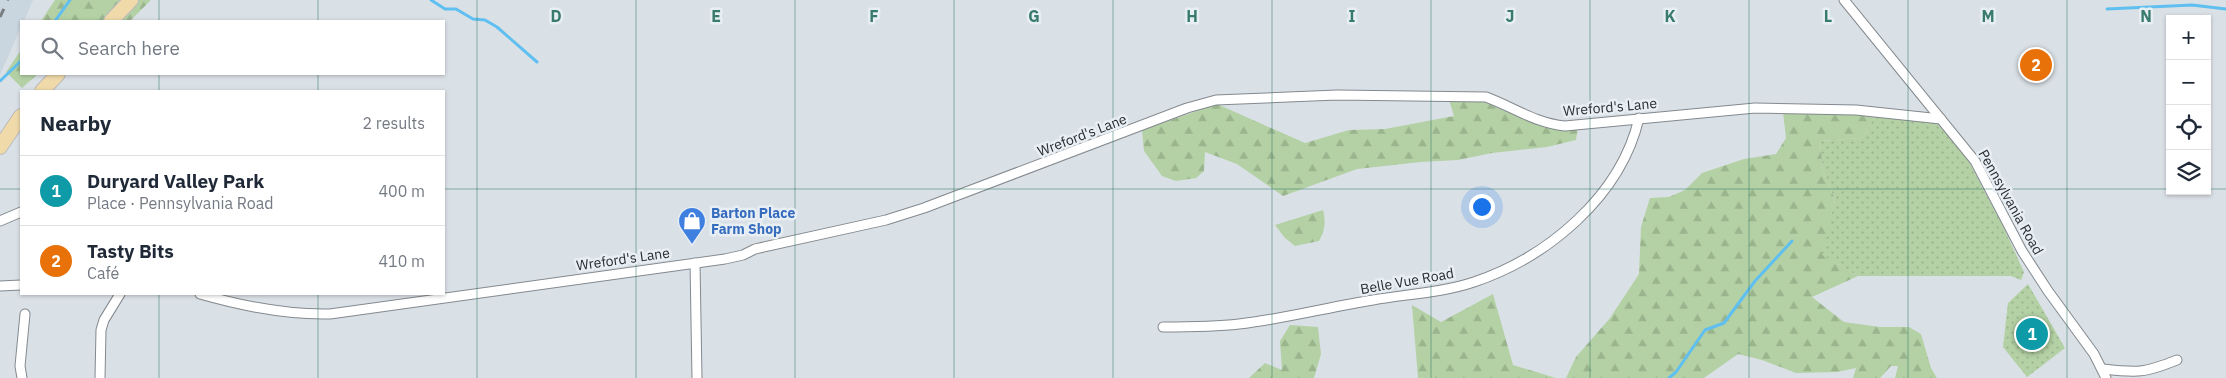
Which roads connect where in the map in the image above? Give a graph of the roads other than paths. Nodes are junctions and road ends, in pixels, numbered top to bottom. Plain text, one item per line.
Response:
1 (131, 0) edge
2 (1844, 0) edge
3 (112, 20) edge
4 (57, 75) edge
5 (43, 90) edge
6 (20, 117) edge
7 (1639, 118) junction
8 (1941, 119) junction
9 (0, 147) edge
10 (20, 212) edge
11 (0, 221) edge
12 (696, 263) junction
13 (20, 285) edge
14 (0, 286) edge
15 (119, 295) edge
16 (204, 295) edge
17 (25, 314) dead end
18 (1164, 327) dead end
19 (2177, 360) dead end
20 (2104, 374) edge
21 (22, 378) edge
22 (100, 378) edge
23 (697, 378) edge

1 - 3 main road
2 - 8 street, Pennsylvania Road
4 - 5 main road
6 - 9 main road
7 - 8 street, Wreford's Lane
7 - 12 street, Wreford's Lane
7 - 18 street, Belle Vue Road
8 - 20 street, Pennsylvania Road
10 - 11 street
12 - 16 street, Wreford's Lane
12 - 23 street
13 - 14 street
15 - 22 street
17 - 21 street
19 - 20 street

